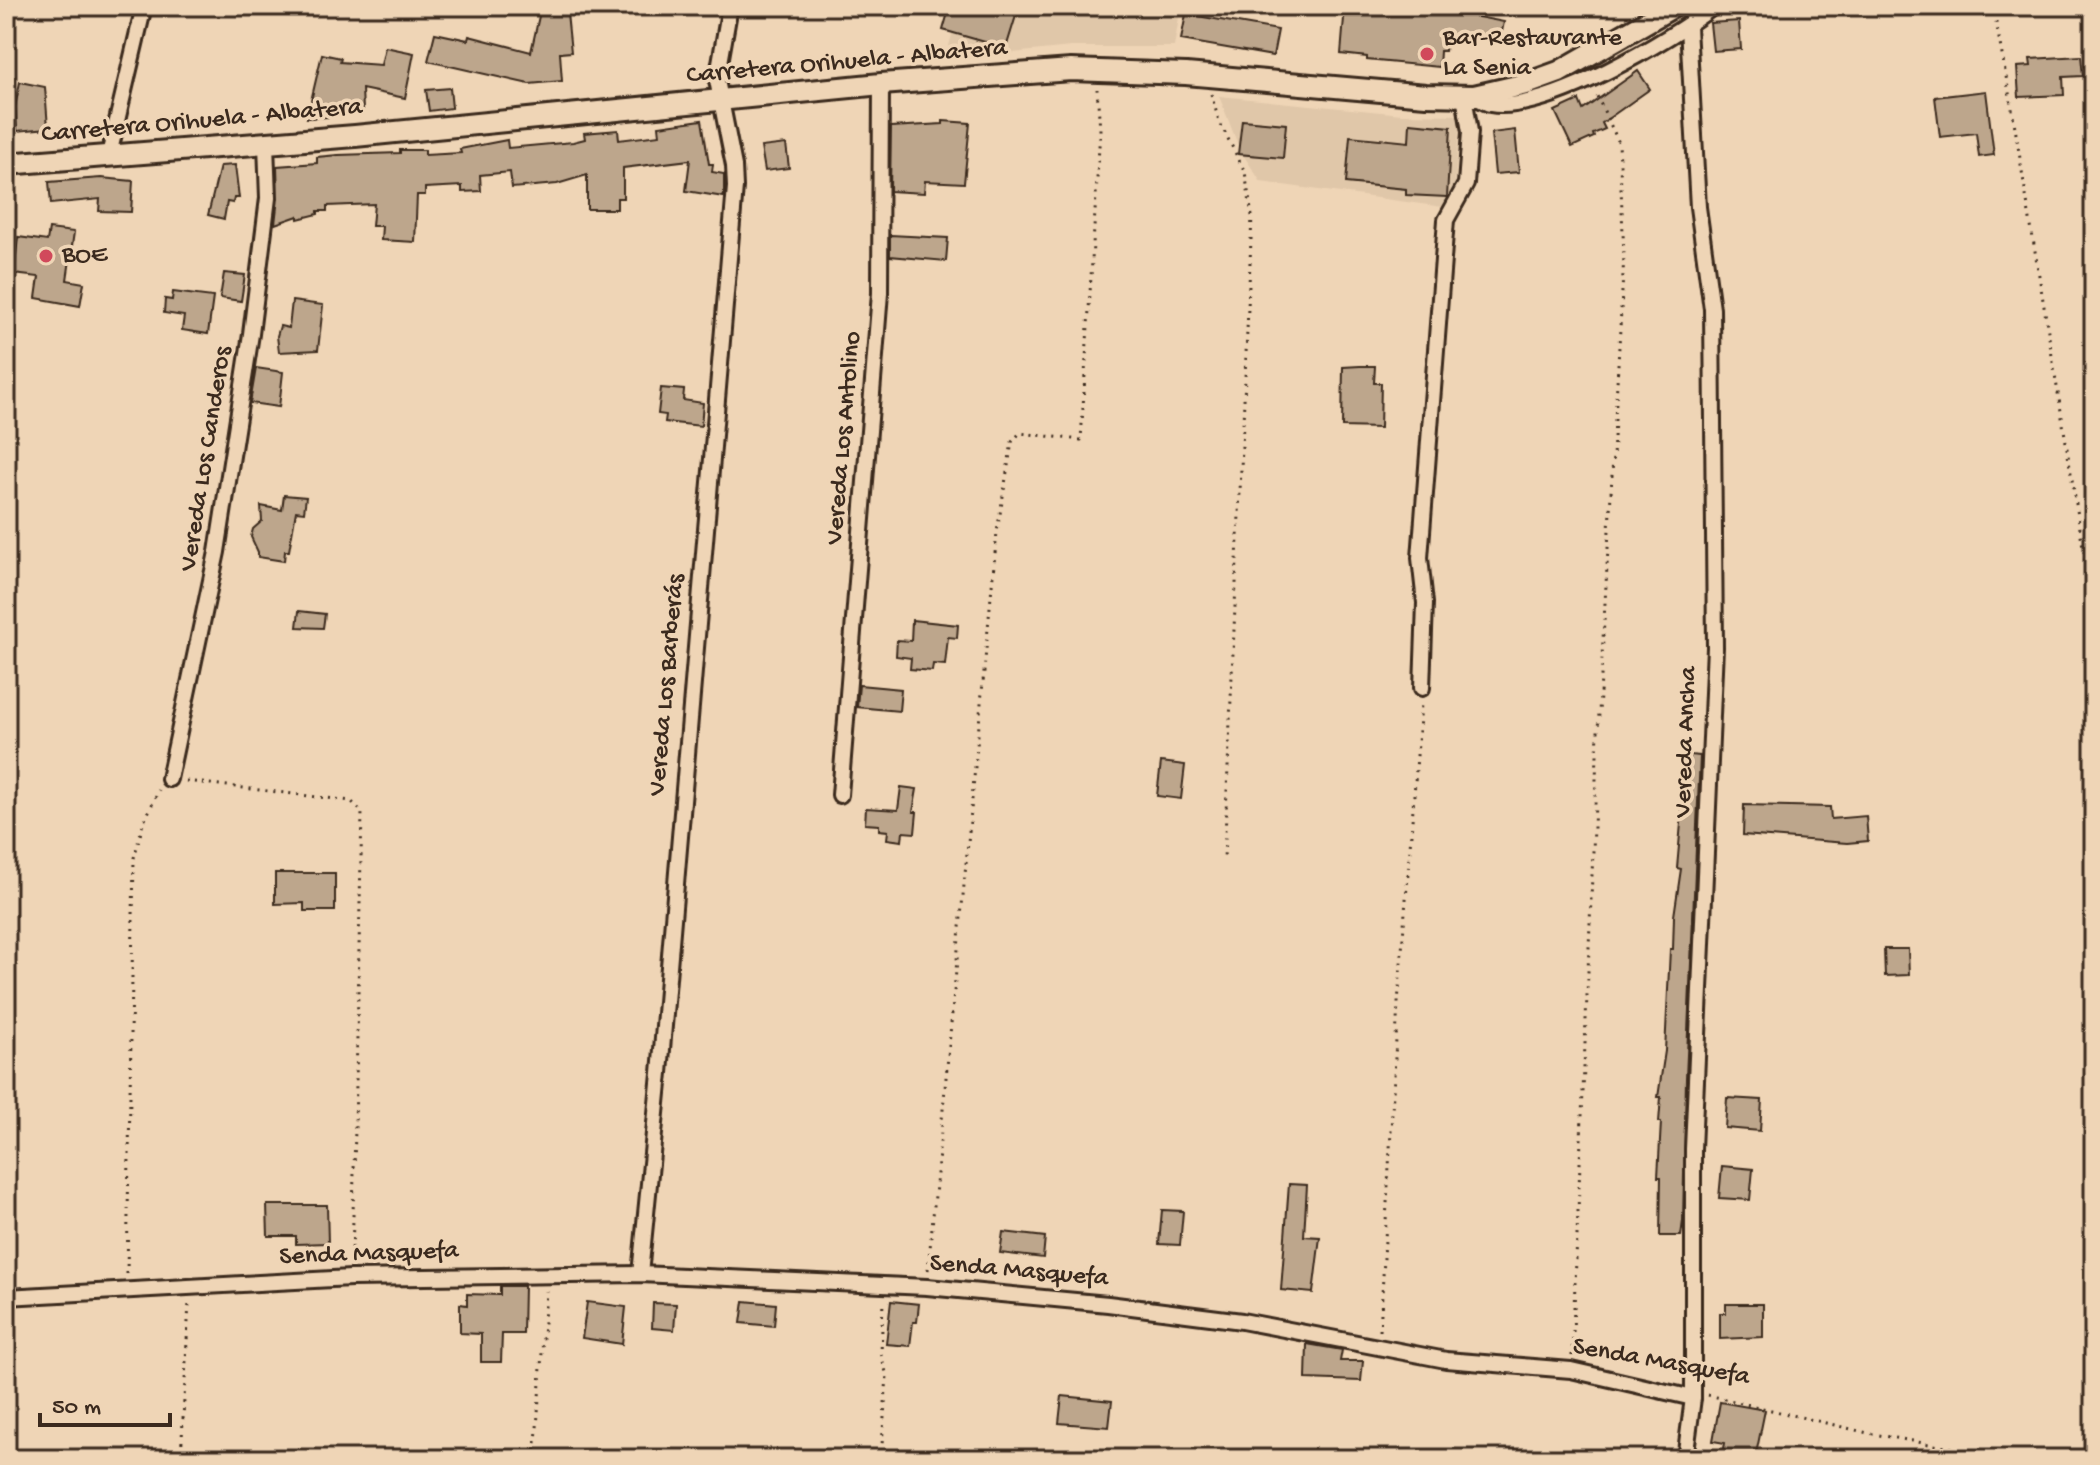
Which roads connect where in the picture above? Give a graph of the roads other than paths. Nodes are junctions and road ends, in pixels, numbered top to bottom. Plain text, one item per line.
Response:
1 (144, 6) edge
2 (730, 6) edge
3 (1674, 6) edge
4 (1714, 6) edge
5 (1688, 27) junction
6 (881, 84) junction
7 (1469, 96) junction
8 (721, 100) junction
9 (266, 144) junction
10 (109, 155) junction
11 (6, 164) edge
12 (1422, 688) road end
13 (169, 779) road end
14 (840, 795) dead end
15 (640, 1274) junction
16 (6, 1297) edge
17 (1693, 1398) junction
18 (1685, 1459) edge

1 - 10 street
2 - 8 street, Vereda Los Barberás
3 - 7 main road, Carretera Orihuela - Albatera
4 - 5 street
5 - 7 street
5 - 17 street, Vereda Ancha
6 - 7 main road, Carretera Orihuela - Albatera
6 - 8 main road, Carretera Orihuela - Albatera
6 - 14 street, Vereda Los Antolino
7 - 12 street
8 - 9 main road, Carretera Orihuela - Albatera
8 - 15 street, Vereda Los Barberás
9 - 10 main road, Carretera Orihuela - Albatera
9 - 13 street, Vereda Los Canderos
10 - 11 main road, Carretera Orihuela - Albatera
15 - 16 street, Senda Masquefa
15 - 17 street, Senda Masquefa
17 - 18 street, Vereda Ancha

